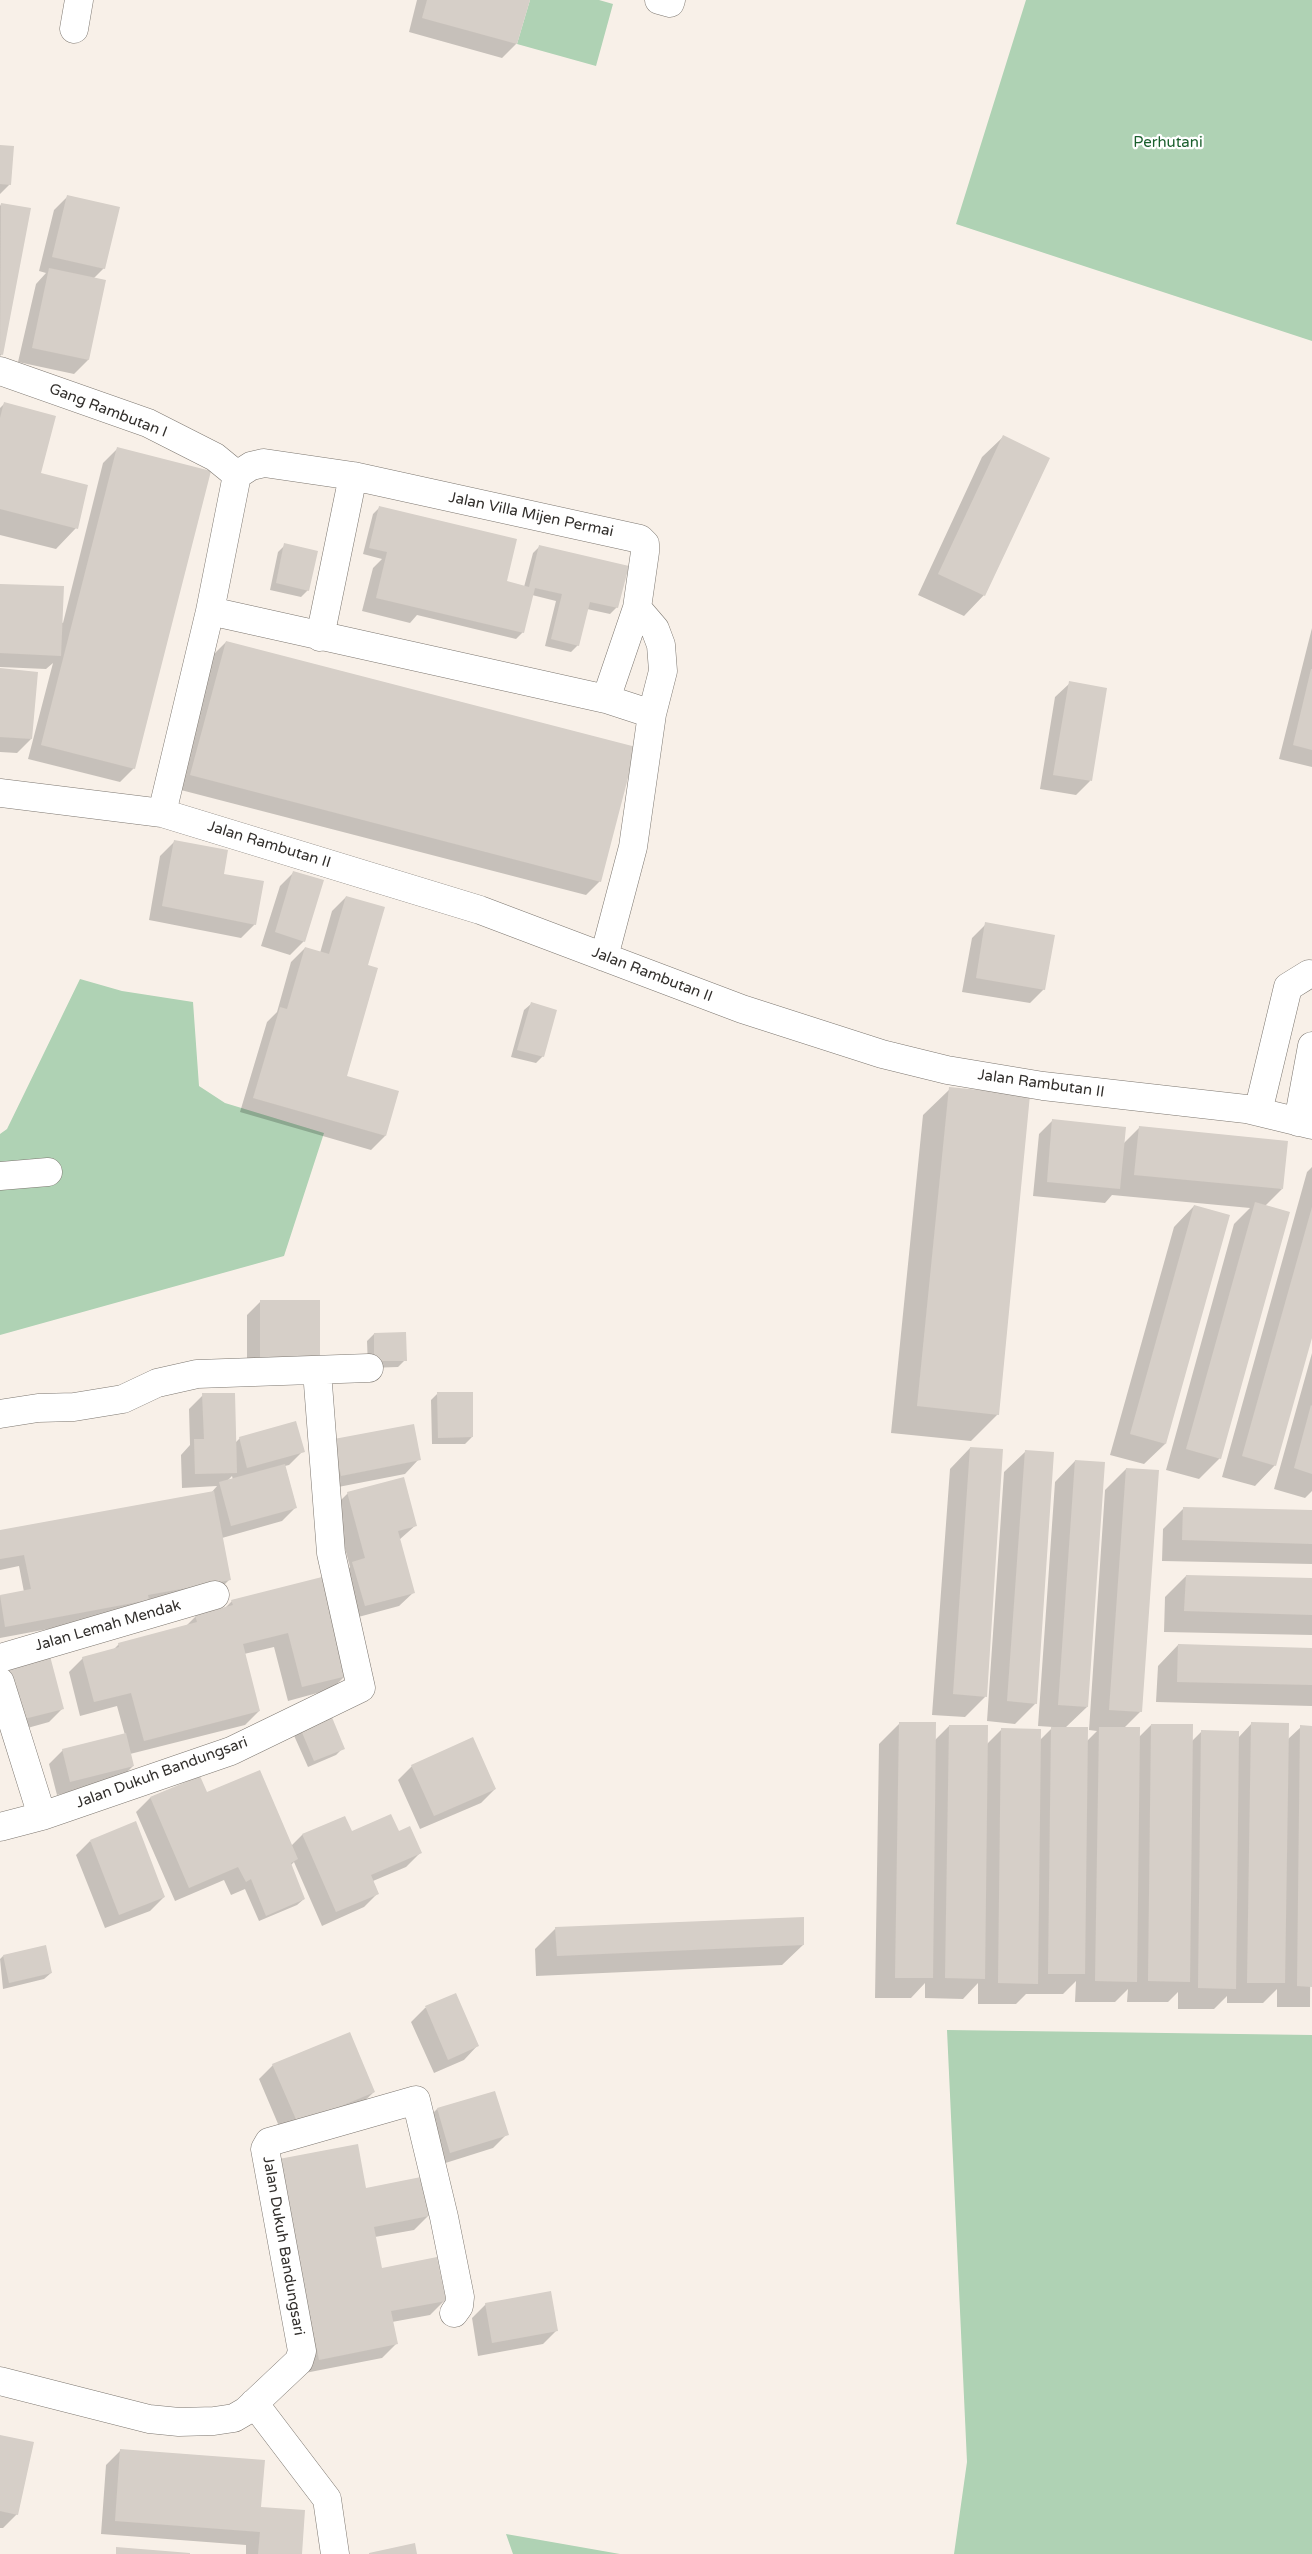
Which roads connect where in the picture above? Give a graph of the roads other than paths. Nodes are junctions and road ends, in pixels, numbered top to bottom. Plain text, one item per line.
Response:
1 (79, 0) edge
2 (658, 0) edge
3 (671, 0) edge
4 (74, 29) dead end
5 (0, 371) edge
6 (237, 475) junction
7 (353, 476) junction
8 (637, 608) junction
9 (210, 611) junction
10 (320, 637) junction
11 (606, 699) junction
12 (652, 714) junction
13 (0, 793) edge
14 (162, 813) junction
15 (604, 956) junction
16 (1311, 972) edge
17 (1312, 1046) edge
18 (1258, 1112) junction
19 (1305, 1123) edge
20 (48, 1172) dead end
21 (0, 1176) edge
22 (368, 1368) dead end
23 (317, 1371) junction
24 (0, 1414) edge
25 (215, 1595) dead end
26 (0, 1658) edge
27 (0, 1682) edge
28 (42, 1816) junction
29 (0, 1827) edge
30 (454, 2313) dead end
31 (0, 2381) edge
32 (254, 2404) junction
33 (334, 2554) edge

1 - 4 street
2 - 3 street
5 - 6 street, Gang Rambutan I
6 - 7 street, Jalan Villa Mijen Permai
6 - 9 street
7 - 8 street, Jalan Villa Mijen Permai
7 - 10 street
8 - 11 street, Jalan Villa Mijen Permai
8 - 12 street
9 - 10 street
9 - 14 street
10 - 11 street
11 - 12 street
12 - 15 street
13 - 14 street, Jalan Rambutan II
14 - 15 street, Jalan Rambutan II
15 - 18 street, Jalan Rambutan II
16 - 18 street
17 - 19 street
18 - 19 street, Jalan Rambutan II
20 - 21 street
22 - 23 street
23 - 24 street
23 - 28 street, Jalan Dukuh Bandungsari
25 - 26 street, Jalan Lemah Mendak
27 - 28 street
28 - 29 street, Jalan Dukuh Bandungsari
30 - 32 street, Jalan Dukuh Bandungsari
31 - 32 street, Jalan Dukuh Bandungsari
32 - 33 street

